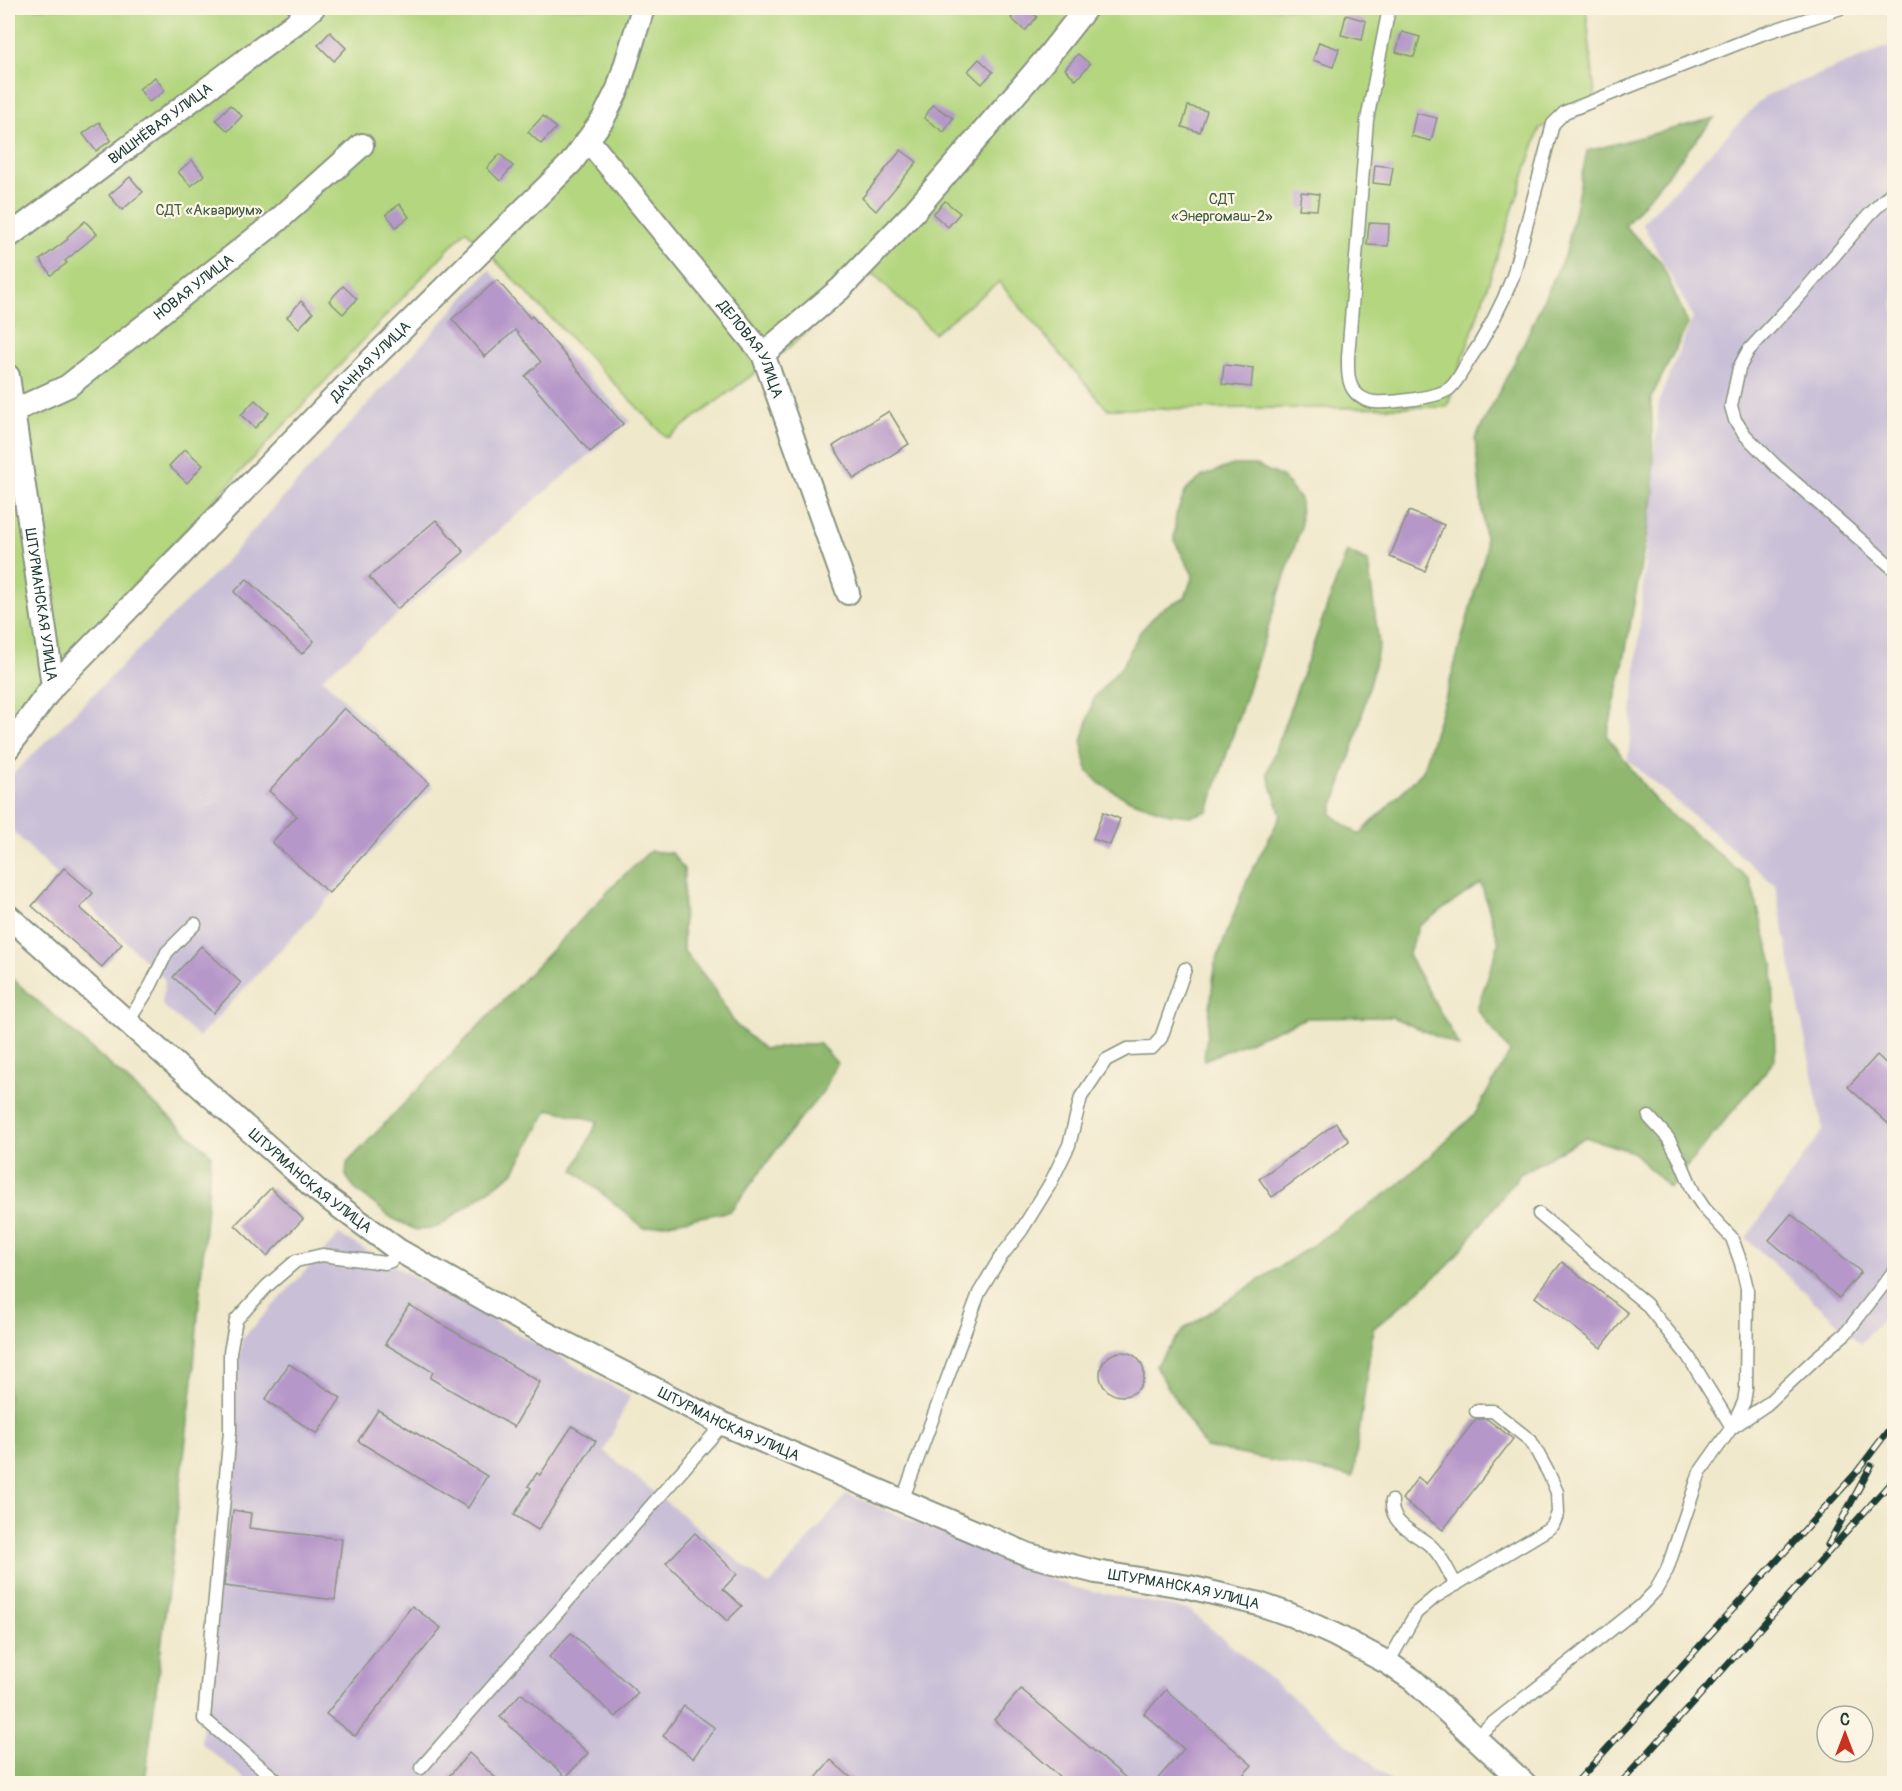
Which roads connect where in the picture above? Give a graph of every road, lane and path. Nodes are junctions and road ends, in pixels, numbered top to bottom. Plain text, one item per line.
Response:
1 (313, 8) edge
2 (643, 8) edge
3 (1086, 8) edge
4 (1389, 8) edge
5 (1841, 8) edge
6 (588, 140) junction
7 (362, 145) dead end
8 (1894, 190) edge
9 (8, 237) edge
10 (763, 354) junction
11 (8, 376) edge
12 (13, 411) junction
13 (1894, 569) edge
14 (848, 593) dead end
15 (53, 686) junction
16 (8, 748) edge
17 (8, 916) edge
18 (195, 924) dead end
19 (1185, 969) dead end
20 (128, 1022) junction
21 (1649, 1117) dead end
22 (1539, 1214) dead end
23 (398, 1250) junction
24 (1894, 1271) edge
25 (1476, 1411) dead end
26 (723, 1424) junction
27 (1731, 1428) junction
28 (902, 1501) junction
29 (1392, 1501) dead end
30 (1456, 1585) junction
31 (1388, 1663) junction
32 (1475, 1737) junction
33 (422, 1768) dead end
34 (1520, 1782) edge
35 (281, 1784) edge

1 - 9 street, ВИШНЁВАЯ УЛИЦА
2 - 6 street, ДАЧНАЯ УЛИЦА
3 - 10 street
4 - 5 lane
6 - 10 street, ДЕЛОВАЯ УЛИЦА
6 - 15 street, ДАЧНАЯ УЛИЦА
7 - 12 street, НОВАЯ УЛИЦА
8 - 13 lane
10 - 14 street, ДЕЛОВАЯ УЛИЦА
11 - 12 street, ШТУРМАНСКАЯ УЛИЦА
12 - 15 street, ШТУРМАНСКАЯ УЛИЦА
15 - 16 street, ШТУРМАНСКАЯ УЛИЦА
17 - 20 street, ШТУРМАНСКАЯ УЛИЦА
18 - 20 lane
19 - 28 lane
20 - 23 street, ШТУРМАНСКАЯ УЛИЦА
21 - 27 lane
22 - 27 lane
23 - 26 street, ШТУРМАНСКАЯ УЛИЦА
23 - 35 lane
24 - 27 lane
25 - 30 lane
26 - 28 street, ШТУРМАНСКАЯ УЛИЦА
26 - 33 lane
27 - 32 lane
28 - 31 street, ШТУРМАНСКАЯ УЛИЦА
29 - 30 lane
30 - 31 lane
31 - 32 street, ШТУРМАНСКАЯ УЛИЦА
32 - 34 street, ШТУРМАНСКАЯ УЛИЦА

